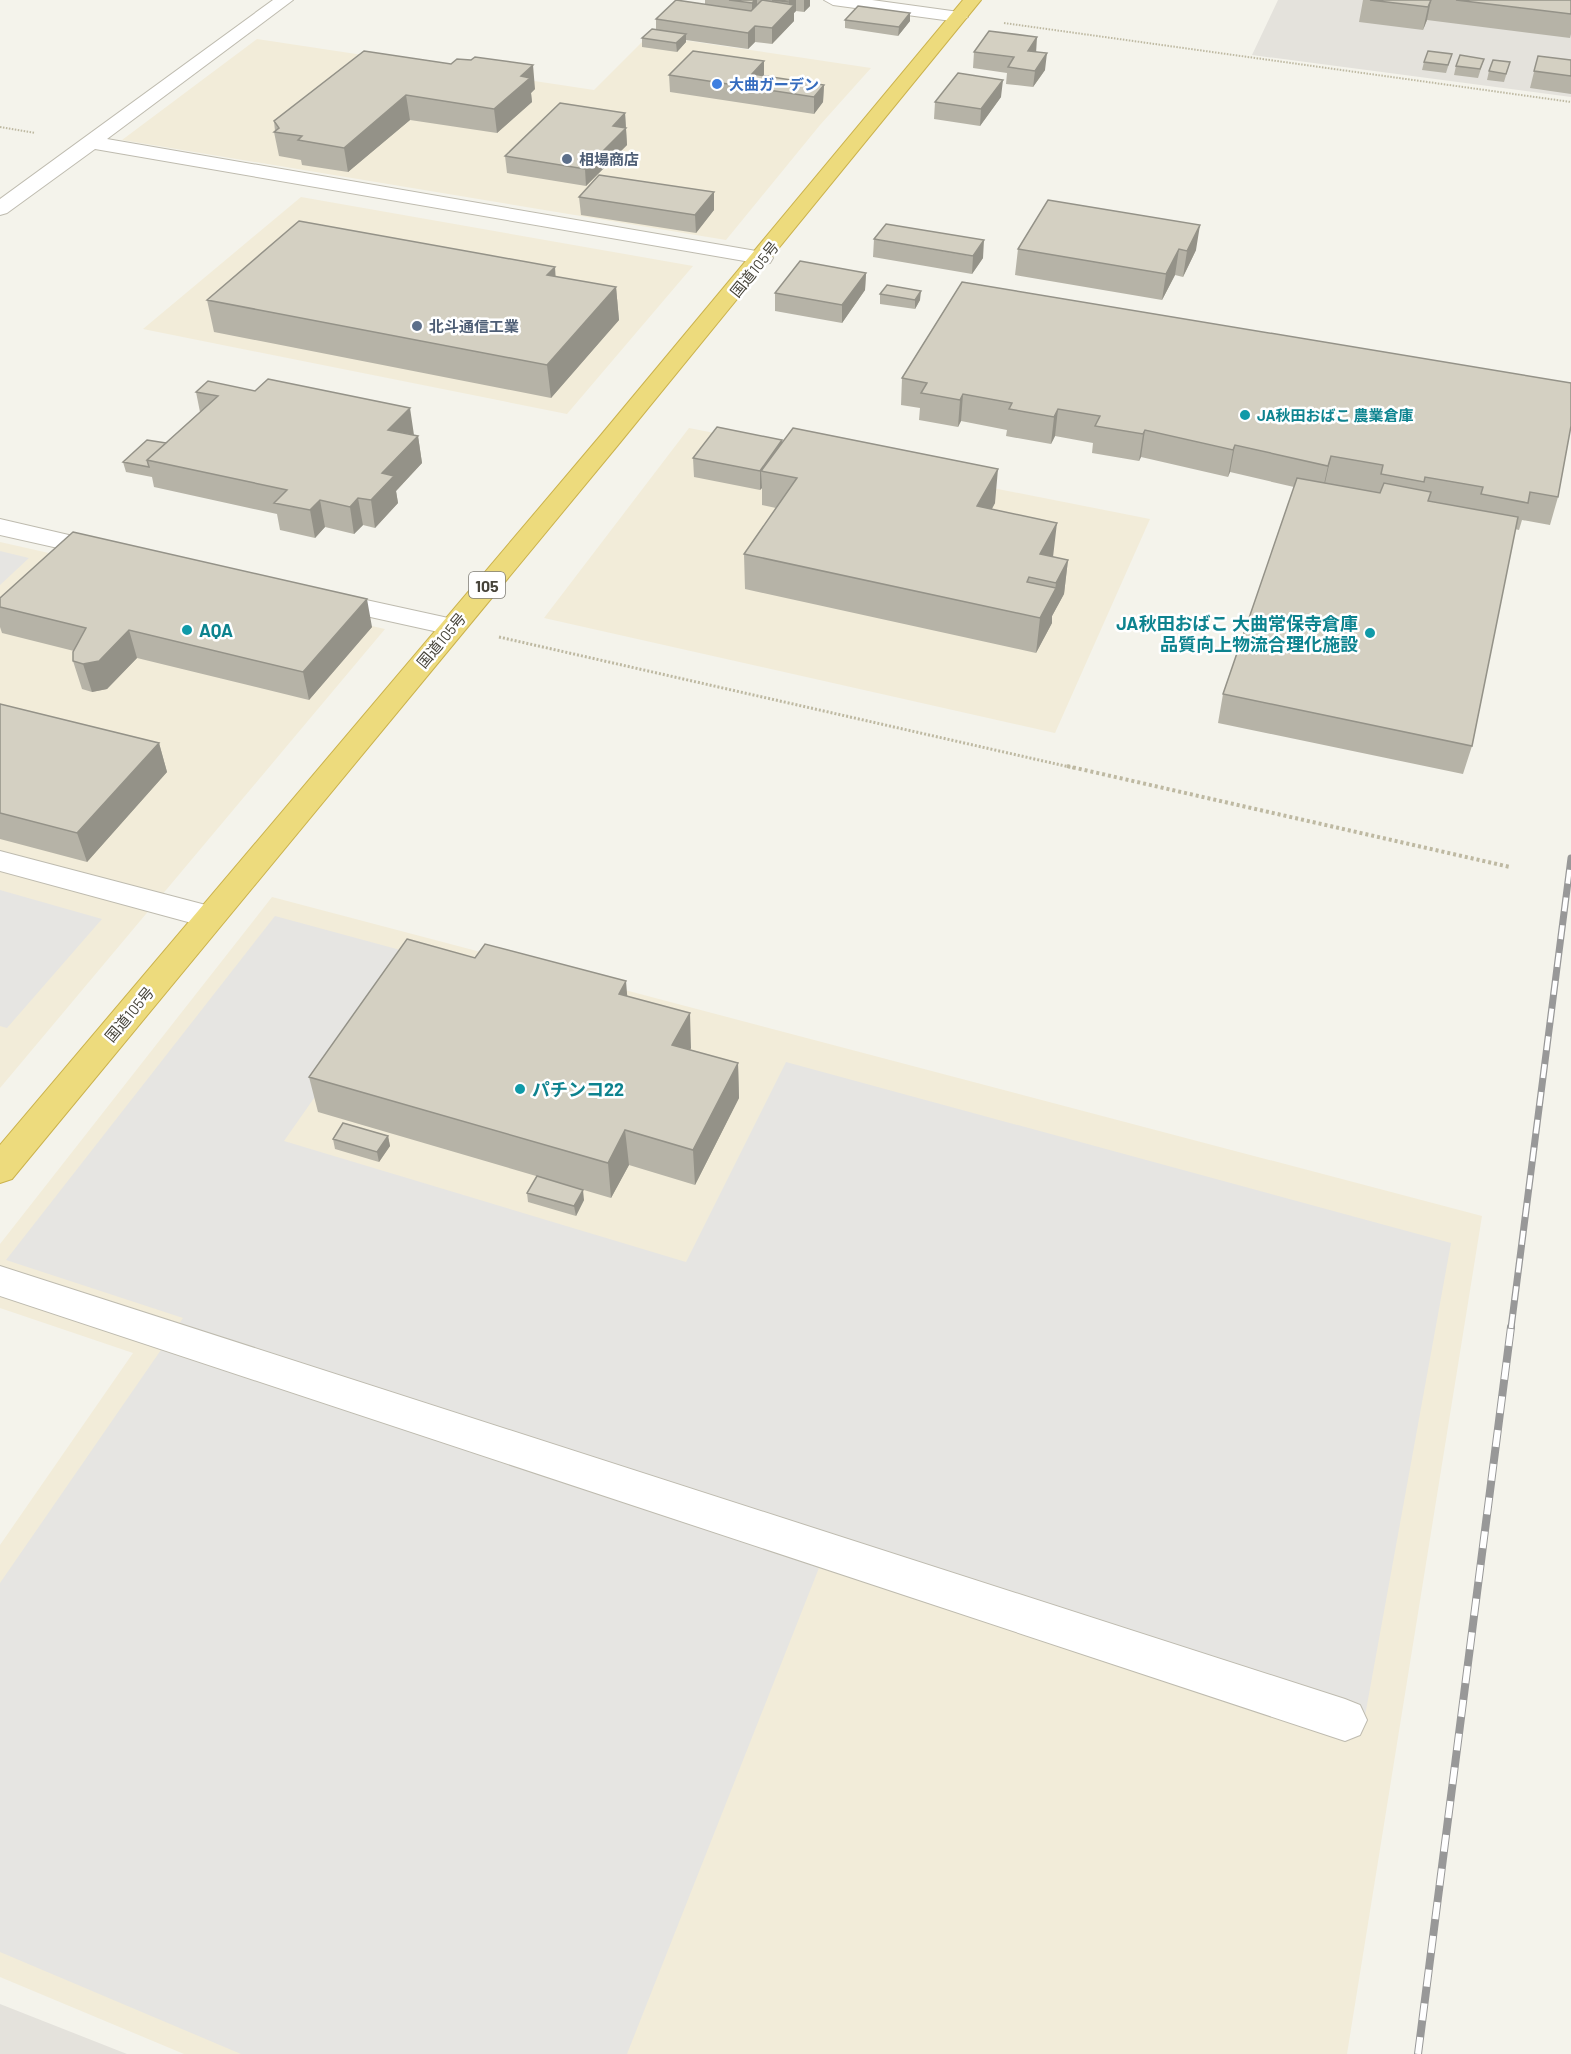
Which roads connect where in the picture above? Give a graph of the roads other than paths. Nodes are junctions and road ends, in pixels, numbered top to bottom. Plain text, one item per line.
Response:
1 (284, 0) edge
2 (833, 0) edge
3 (965, 8) edge
4 (90, 142) junction
5 (0, 209) edge
6 (762, 258) junction
7 (0, 527) edge
8 (127, 555) edge
9 (301, 594) edge
10 (452, 627) junction
11 (0, 861) edge
12 (210, 917) junction
13 (0, 1169) edge
14 (0, 1281) edge
15 (1345, 1720) dead end

1 - 4 street
2 - 3 street
3 - 6 highway, 国道105号 / 105
4 - 5 street
4 - 6 street
6 - 10 highway, 国道105号 / 105
7 - 8 street
9 - 10 street
10 - 12 highway, 国道105号 / 105
11 - 12 street
12 - 13 highway, 国道105号 / 105
14 - 15 street

